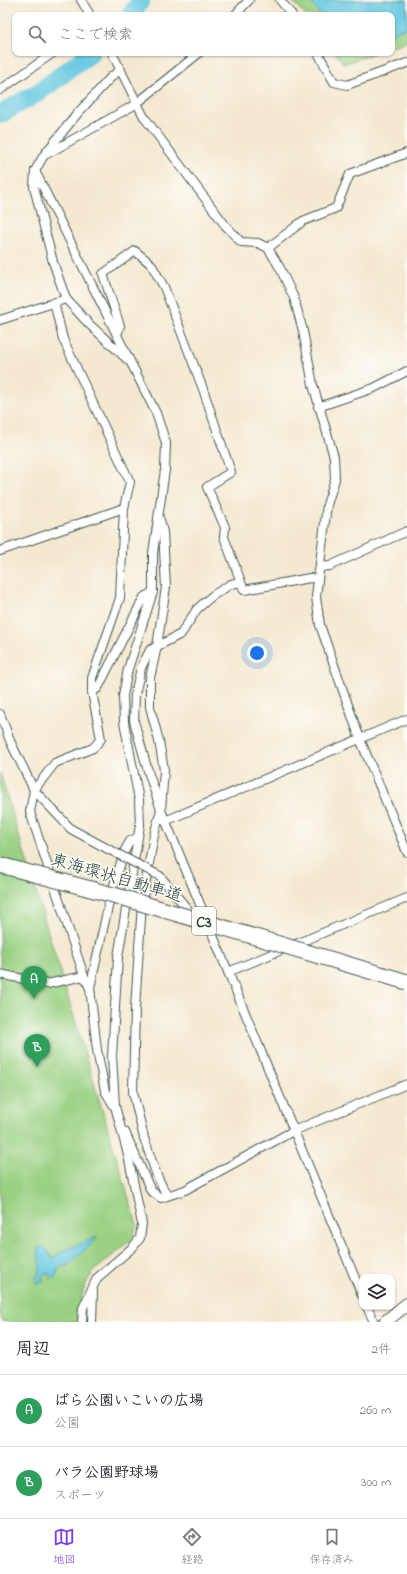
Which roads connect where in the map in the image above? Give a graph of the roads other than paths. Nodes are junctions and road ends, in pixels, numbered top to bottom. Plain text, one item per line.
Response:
1 (81, 0) edge
2 (249, 0) edge
3 (280, 0) edge
4 (88, 12) edge
5 (238, 12) edge
6 (290, 12) edge
7 (49, 56) edge
8 (114, 56) edge
9 (195, 56) edge
10 (320, 56) edge
11 (407, 63) edge
12 (121, 70) junction
13 (0, 90) edge
14 (136, 104) junction
15 (407, 153) edge
16 (44, 155) junction
17 (35, 171) junction
18 (268, 248) junction
19 (66, 299) junction
20 (54, 302) junction
21 (0, 320) edge
22 (117, 334) junction
23 (131, 363) junction
24 (407, 371) edge
25 (318, 407) junction
26 (124, 508) junction
27 (159, 518) junction
28 (407, 531) edge
29 (0, 551) edge
30 (320, 567) junction
31 (318, 579) junction
32 (240, 582) junction
33 (153, 592) junction
34 (157, 646) junction
35 (92, 692) junction
36 (0, 714) edge
37 (407, 719) edge
38 (134, 721) junction
39 (124, 722) junction
40 (360, 739) junction
41 (34, 790) junction
42 (161, 810) junction
43 (165, 821) junction
44 (137, 838) junction
45 (407, 852) edge
46 (0, 865) edge
47 (407, 898) edge
48 (216, 944) junction
49 (228, 972) junction
50 (0, 974) edge
51 (84, 976) junction
52 (407, 982) edge
53 (90, 988) junction
54 (407, 1084) edge
55 (115, 1106) junction
56 (118, 1122) junction
57 (293, 1130) junction
58 (167, 1196) junction
59 (93, 1287) junction
60 (359, 1288) edge
61 (407, 1304) edge
62 (368, 1310) edge
63 (82, 1322) edge
64 (92, 1322) edge
65 (374, 1322) edge
66 (385, 1322) edge

1 - 4 street
2 - 5 street
3 - 6 street
7 - 13 street
8 - 12 street
9 - 14 street
10 - 11 street
12 - 14 street
12 - 16 street
14 - 16 street
14 - 18 street
15 - 18 street
16 - 17 street
17 - 19 street
17 - 22 street
18 - 25 street
19 - 20 street
19 - 23 street
20 - 21 street
20 - 26 street
22 - 23 street
22 - 32 street
23 - 27 street
24 - 25 street
25 - 30 street
26 - 29 street
26 - 35 street
27 - 33 street
27 - 34 street
28 - 30 street
30 - 31 street
31 - 32 street
31 - 40 street
32 - 34 street
33 - 35 street
33 - 39 street
34 - 38 street
34 - 42 street
35 - 41 street
36 - 41 street
37 - 40 street
38 - 39 street
38 - 42 street
39 - 44 street
40 - 43 street
40 - 45 street
41 - 48 street, bridge
41 - 51 street
42 - 43 street
42 - 58 street
43 - 48 street
44 - 53 street
44 - 55 street
46 - 52 highway, 東海環状自動車道 / C3, bridge
47 - 49 street
48 - 49 street
49 - 57 street
50 - 51 street
51 - 53 street
53 - 55 street
54 - 57 street
55 - 56 street
56 - 58 street
56 - 59 street
57 - 58 street
57 - 60 street
59 - 63 street
59 - 64 street
61 - 66 street
62 - 65 street

